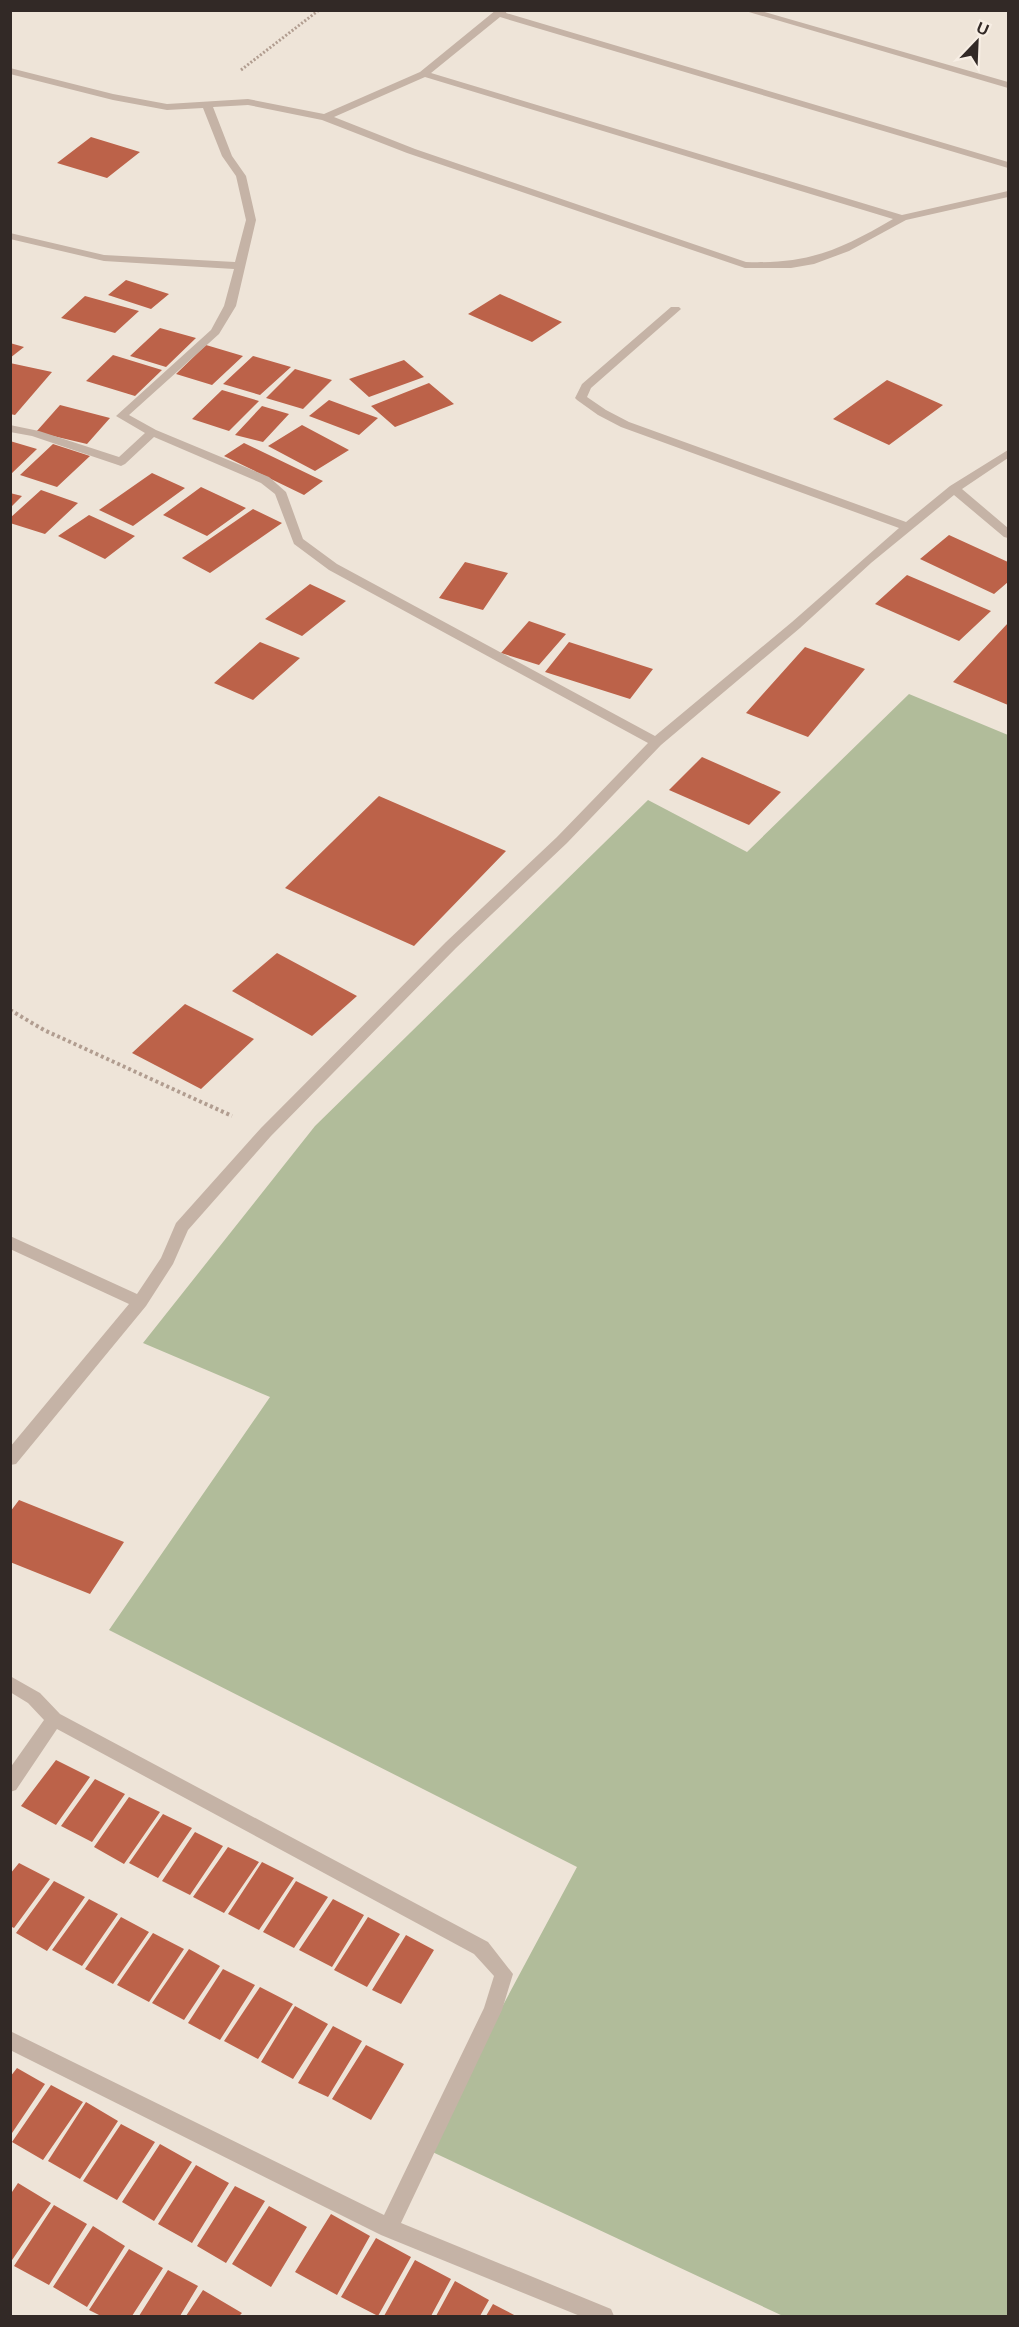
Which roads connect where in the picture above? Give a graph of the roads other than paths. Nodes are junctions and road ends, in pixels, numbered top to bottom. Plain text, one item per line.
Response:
1 (746, 10) edge
2 (502, 12) edge
3 (10, 71) edge
4 (424, 74) junction
5 (1008, 85) edge
6 (207, 106) junction
7 (325, 117) junction
8 (1008, 165) edge
9 (1008, 194) edge
10 (902, 218) junction
11 (10, 236) edge
12 (240, 267) junction
13 (675, 309) dead end
14 (10, 428) edge
15 (152, 432) junction
16 (1008, 453) edge
17 (954, 489) junction
18 (907, 527) junction
19 (1008, 534) edge
20 (656, 742) junction
21 (10, 1242) edge
22 (140, 1302) junction
23 (10, 1459) edge
24 (10, 1683) edge
25 (54, 1719) junction
26 (10, 1784) edge
27 (10, 2040) edge
28 (388, 2228) junction
29 (604, 2316) edge

1 - 5 street
2 - 4 street
2 - 8 street
3 - 6 street
4 - 7 street
4 - 10 street
6 - 7 street
6 - 12 street
7 - 10 street
9 - 10 street
11 - 12 street
12 - 15 street
13 - 18 street
14 - 15 street
15 - 20 street
16 - 17 street
17 - 18 street
17 - 19 street
18 - 20 street
20 - 22 street
21 - 22 street
22 - 23 street
24 - 25 street
25 - 26 street
25 - 28 street
27 - 28 street
28 - 29 street

